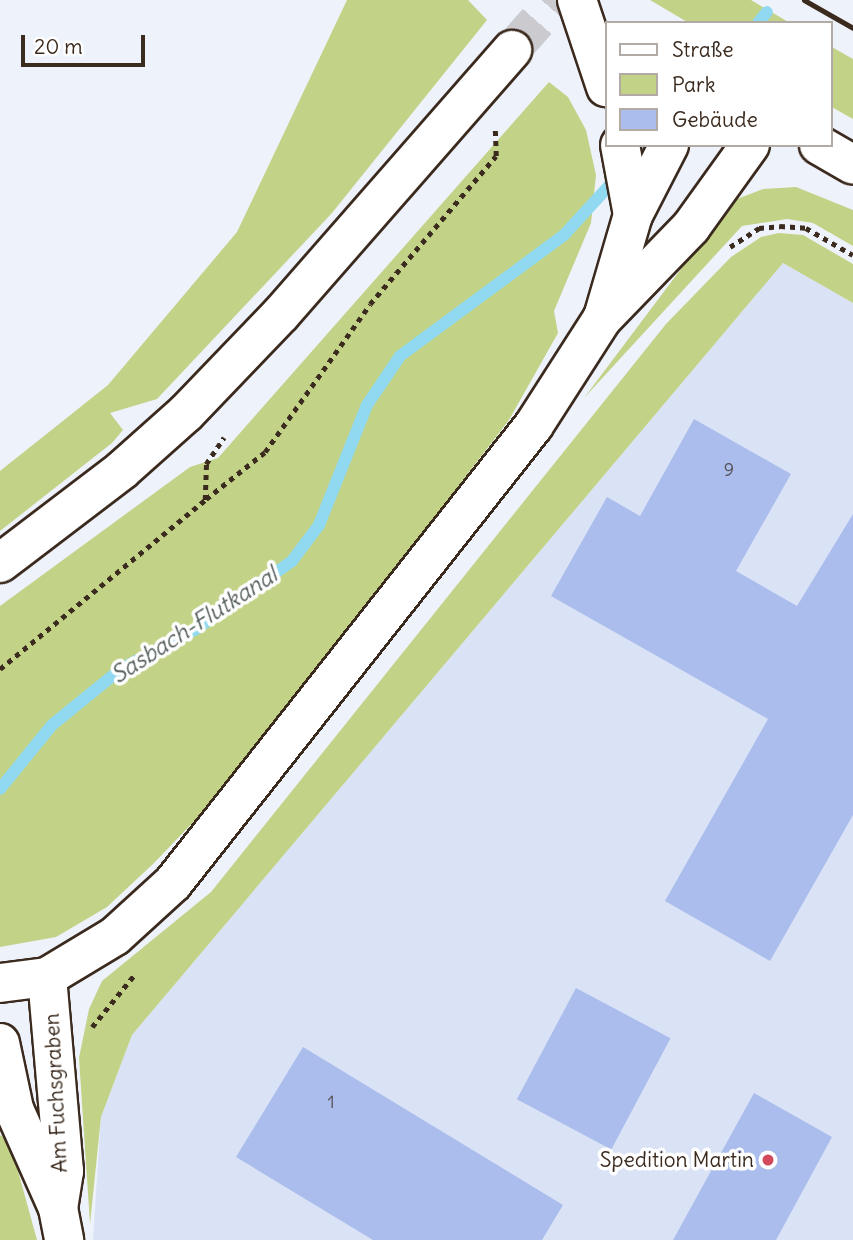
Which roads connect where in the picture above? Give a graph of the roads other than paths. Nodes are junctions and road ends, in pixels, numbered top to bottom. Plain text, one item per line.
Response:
1 (578, 0) edge
2 (613, 21) edge
3 (512, 50) tunnel mouth
4 (604, 81) edge
5 (620, 147) edge
6 (668, 147) edge
7 (749, 147) edge
8 (823, 147) edge
9 (853, 164) edge
10 (631, 204) junction
11 (602, 319) junction
12 (0, 563) edge
13 (47, 978) junction
14 (0, 983) edge
15 (0, 1044) edge
16 (61, 1224) edge

1 - 2 main road
1 - 4 main road, bridge
3 - 12 main road
5 - 10 main road
6 - 10 main road
7 - 11 main road
8 - 9 main road
10 - 11 main road
11 - 13 main road
13 - 14 main road
13 - 16 main road, Am Fuchsgraben
15 - 16 main road, Am Fuchsgraben

